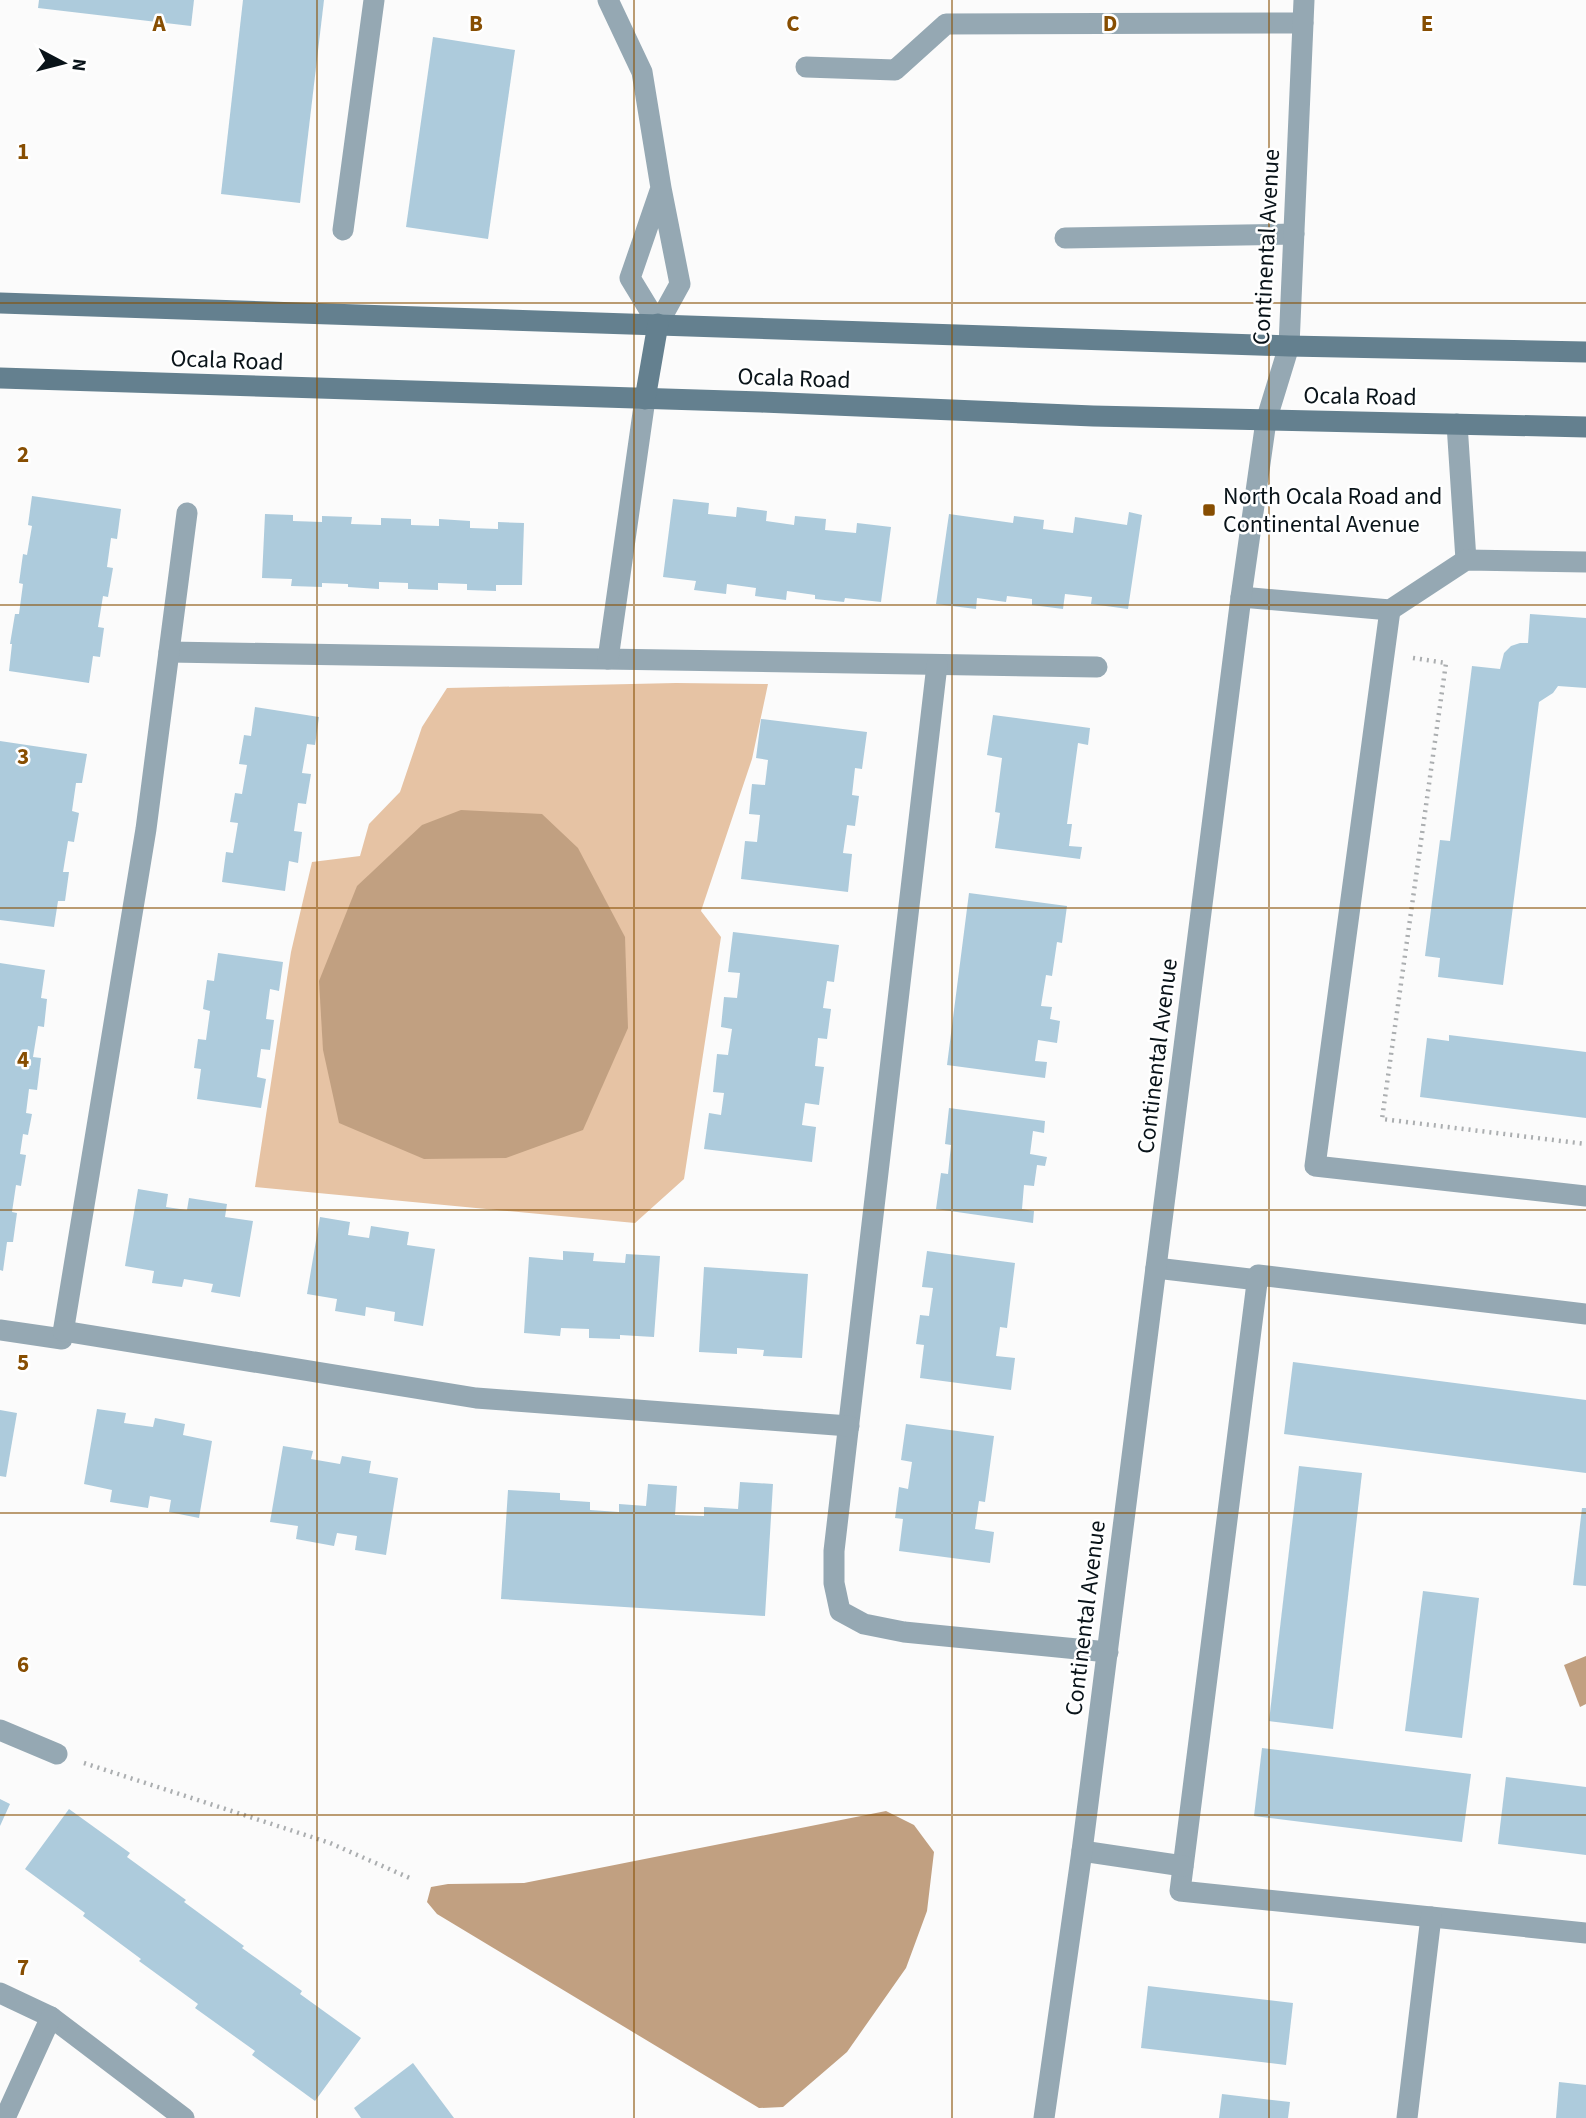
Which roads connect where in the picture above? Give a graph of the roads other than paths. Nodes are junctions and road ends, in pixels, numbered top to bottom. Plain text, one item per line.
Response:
1 (374, 0) edge
2 (608, 0) edge
3 (1304, 0) edge
4 (1303, 23) junction
5 (806, 68) dead end
6 (661, 188) junction
7 (343, 230) dead end
8 (1294, 234) junction
9 (1065, 238) dead end
10 (0, 303) edge
11 (658, 324) junction
12 (1289, 346) junction
13 (1586, 352) edge
14 (0, 378) edge
15 (645, 399) junction
16 (1266, 421) junction
17 (1457, 424) junction
18 (1586, 427) edge
19 (187, 513) dead end
20 (1465, 560) junction
21 (1586, 562) edge
22 (1241, 597) junction
23 (1390, 610) junction
24 (169, 652) junction
25 (608, 659) junction
26 (937, 665) junction
27 (1097, 667) dead end
28 (1586, 1196) edge
29 (1156, 1268) junction
30 (1258, 1280) junction
31 (1586, 1314) edge
32 (0, 1330) edge
33 (63, 1331) junction
34 (849, 1426) junction
35 (1108, 1652) junction
36 (0, 1730) edge
37 (57, 1755) road end
38 (1083, 1851) junction
39 (1183, 1866) junction
40 (1431, 1917) junction
41 (1586, 1933) edge
42 (0, 1993) edge
43 (51, 2017) junction
44 (5, 2118) edge
45 (184, 2118) edge
46 (1044, 2118) edge
47 (1407, 2118) edge

1 - 7 street
2 - 6 street
3 - 4 street, Continental Avenue
4 - 5 street
4 - 8 street, Continental Avenue
6 - 11 street
6 - 11 street
8 - 9 street
8 - 12 street, Continental Avenue
10 - 11 main road, Ocala Road
11 - 12 main road, Ocala Road
11 - 15 main road
12 - 13 main road, Ocala Road
12 - 16 street, Continental Avenue
14 - 15 main road, Ocala Road
15 - 16 main road, Ocala Road
15 - 25 street
16 - 17 main road, Ocala Road
16 - 22 street, Continental Avenue
17 - 18 main road, Ocala Road
17 - 20 street
19 - 24 street
20 - 21 street
20 - 23 street
22 - 23 street
22 - 29 street, Continental Avenue
23 - 28 street
24 - 25 street
24 - 33 street
25 - 26 street
26 - 27 street
26 - 34 street
29 - 30 street
29 - 35 street, Continental Avenue
30 - 31 street
30 - 39 street
32 - 33 street
33 - 34 street
34 - 35 street
35 - 38 street, Continental Avenue
36 - 37 street
38 - 39 street
38 - 46 street, Continental Avenue
39 - 40 street
40 - 41 street
40 - 47 street
42 - 43 street
43 - 44 street
43 - 45 street

